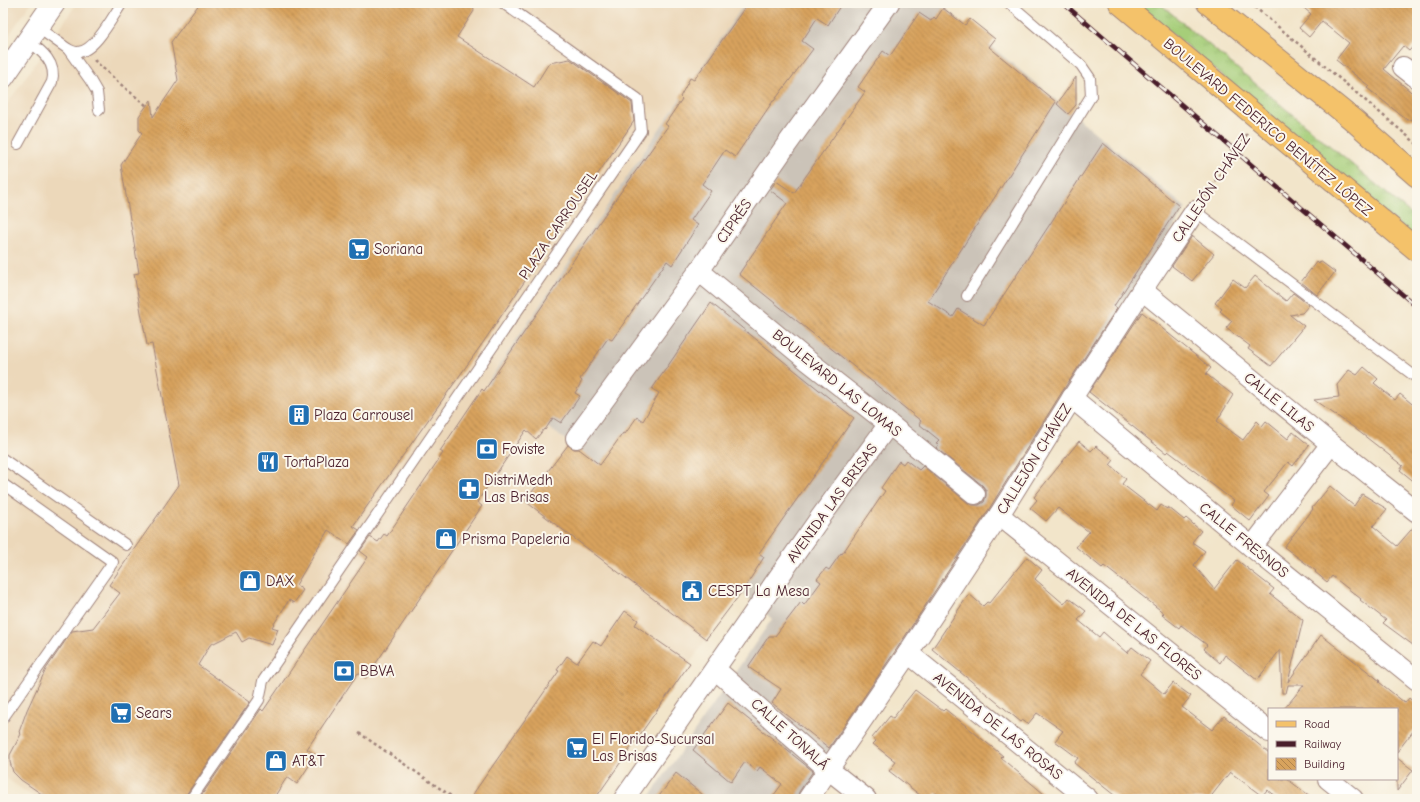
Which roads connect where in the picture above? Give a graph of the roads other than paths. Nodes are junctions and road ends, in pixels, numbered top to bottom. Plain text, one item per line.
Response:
1 (54, 3) edge
2 (122, 3) edge
3 (503, 3) edge
4 (889, 3) edge
5 (1008, 3) edge
6 (1120, 3) edge
7 (1208, 3) edge
8 (33, 34) junction
9 (68, 49) junction
10 (3, 77) edge
11 (99, 110) dead end
12 (18, 144) dead end
13 (1417, 176) edge
14 (1195, 211) joint
15 (1417, 250) edge
16 (699, 271) junction
17 (1142, 290) junction
18 (967, 296) dead end
19 (1417, 378) edge
20 (1072, 398) junction
21 (889, 424) junction
22 (576, 438) dead end
23 (1331, 444) junction
24 (3, 459) edge
25 (3, 484) edge
26 (975, 494) dead end
27 (1417, 512) edge
28 (999, 515) junction
29 (126, 545) dead end
30 (1252, 547) junction
31 (908, 653) junction
32 (715, 669) junction
33 (1417, 680) edge
34 (3, 718) edge
35 (1268, 731) edge
36 (828, 769) junction
37 (1329, 780) edge
38 (191, 799) edge
39 (624, 799) edge
40 (808, 799) edge
41 (866, 799) edge
42 (1088, 799) edge
43 (1353, 799) edge

1 - 8 street
2 - 9 lane
3 - 38 lane, PLAZA CARROUSEL
4 - 16 street, CIPRÉS
5 - 18 lane
6 - 15 main road, BOULEVARD FEDERICO BENÍTEZ LÓPEZ
7 - 13 main road
8 - 9 lane
8 - 10 street
8 - 12 lane
9 - 11 lane
14 - 17 street, CALLEJÓN CHÁVEZ
14 - 19 lane
16 - 21 street, BOULEVARD LAS LOMAS
16 - 22 street, CIPRÉS
17 - 20 street, CALLEJÓN CHÁVEZ
17 - 23 street, CALLE LILAS
20 - 28 street, CALLEJÓN CHÁVEZ
20 - 30 street, CALLE FRESNOS
21 - 26 street, BOULEVARD LAS LOMAS
21 - 32 street, AVENIDA LAS BRISAS
23 - 27 street, CALLE LILAS
23 - 30 street
24 - 29 lane
25 - 34 lane
28 - 31 street, CALLEJÓN CHÁVEZ
28 - 35 street, AVENIDA DE LAS FLORES
30 - 33 street, CALLE FRESNOS
31 - 36 street, CALLEJÓN CHÁVEZ
31 - 42 street, AVENIDA DE LAS ROSAS
32 - 36 street, CALLE TONALÁ
32 - 39 street, AVENIDA LAS BRISAS
36 - 40 street, CALLEJÓN CHÁVEZ
36 - 41 street, CALLE TONALÁ
37 - 43 street

